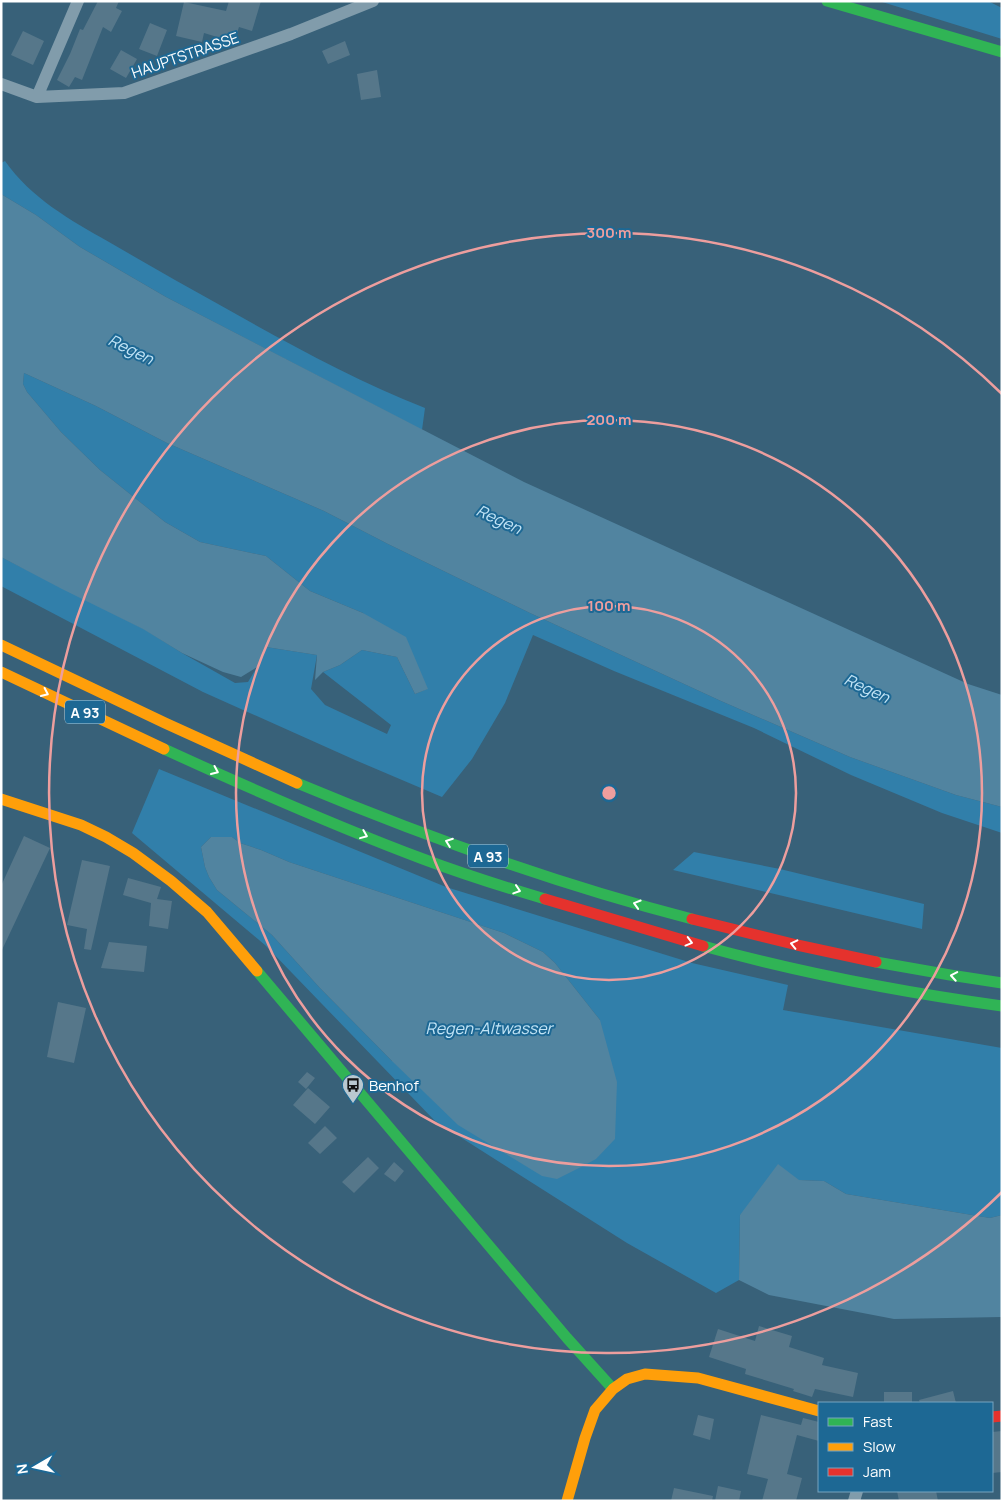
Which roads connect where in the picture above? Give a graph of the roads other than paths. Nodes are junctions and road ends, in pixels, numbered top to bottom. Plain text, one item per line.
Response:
1 (78, 1) edge
2 (373, 1) edge
3 (827, 1) edge
4 (1002, 52) edge
5 (1, 84) edge
6 (37, 97) junction
7 (1, 646) edge
8 (1, 672) edge
9 (1, 799) edge
10 (1002, 983) edge
11 (1002, 1006) edge
12 (613, 1389) junction
13 (818, 1411) edge
14 (567, 1501) edge

1 - 6 street
2 - 6 street, HAUPTSTRASSE
3 - 4 main road
5 - 6 street, HAUPTSTRASSE
10 -> 7 main road, A 93
8 -> 11 main road, A 93
9 - 12 main road
12 - 13 main road
12 - 14 main road

